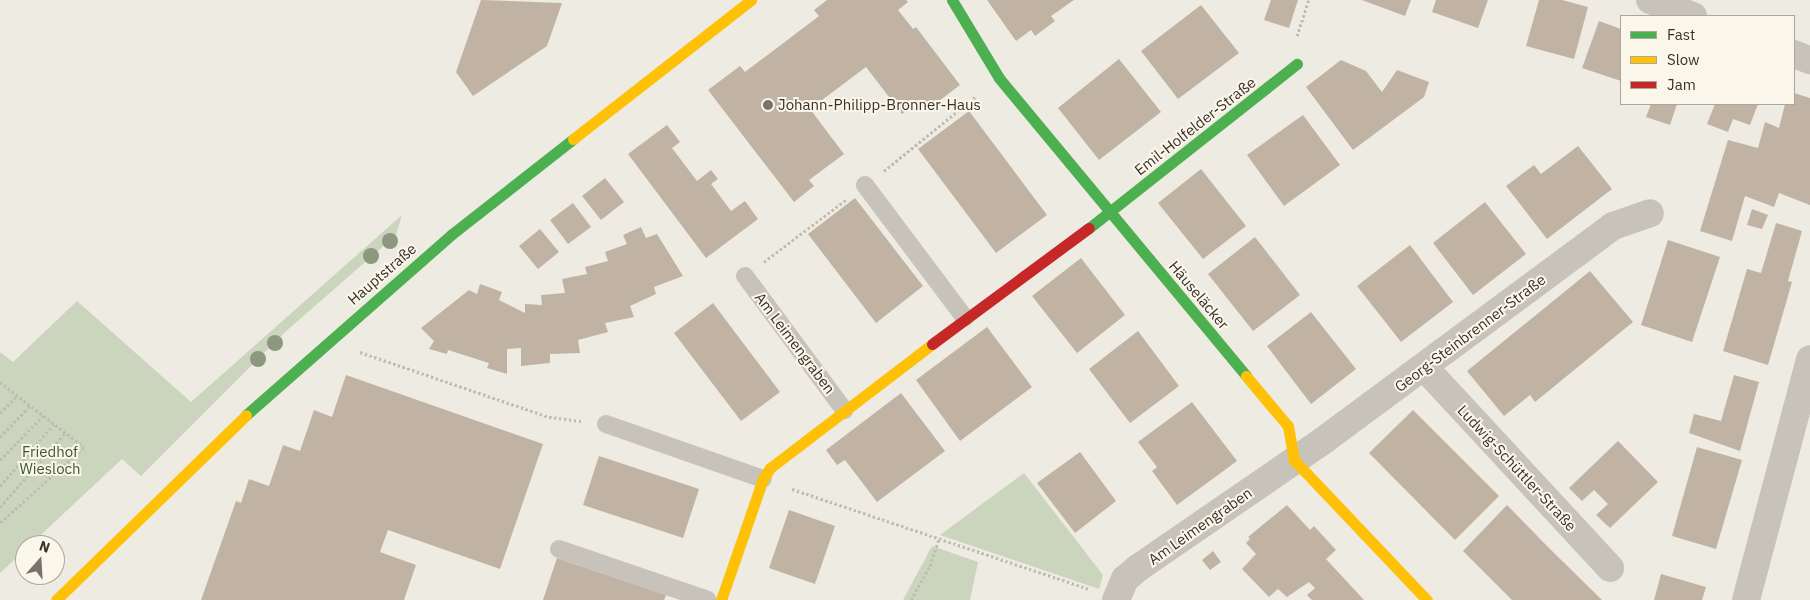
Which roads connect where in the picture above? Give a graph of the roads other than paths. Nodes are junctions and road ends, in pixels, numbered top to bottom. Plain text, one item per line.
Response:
1 (751, 0) edge
2 (952, 0) edge
3 (1650, 0) edge
4 (1690, 15) edge
5 (1795, 54) edge
6 (1810, 60) edge
7 (1298, 64) road end
8 (865, 186) dead end
9 (1111, 212) junction
10 (1650, 213) dead end
11 (745, 276) dead end
12 (965, 318) junction
13 (1810, 359) edge
14 (1424, 367) junction
15 (844, 410) junction
16 (606, 424) road end
17 (1294, 460) junction
18 (763, 478) junction
19 (559, 549) dead end
20 (1610, 568) dead end
21 (1116, 599) edge
22 (56, 600) edge
23 (708, 600) edge
24 (721, 600) edge
25 (1427, 600) edge
26 (1746, 600) edge

1 - 22 street, Hauptstraße
2 - 9 street, Häuseläcker
3 - 4 street
5 - 6 street
7 - 9 street, Emil-Holfelder-Straße
8 - 12 lane
9 - 12 street, Am Leimengraben
9 - 17 street, Häuseläcker
10 - 14 street, Georg-Steinbrenner-Straße
11 - 15 lane, Am Leimengraben
12 - 15 street, Am Leimengraben
13 - 26 street
14 - 17 street, Georg-Steinbrenner-Straße
14 - 20 street, Ludwig-Schüttler-Straße
15 - 18 street, Am Leimengraben
16 - 18 lane
17 - 21 street, Am Leimengraben
17 - 25 street
18 - 24 street, Am Leimengraben
19 - 23 lane

